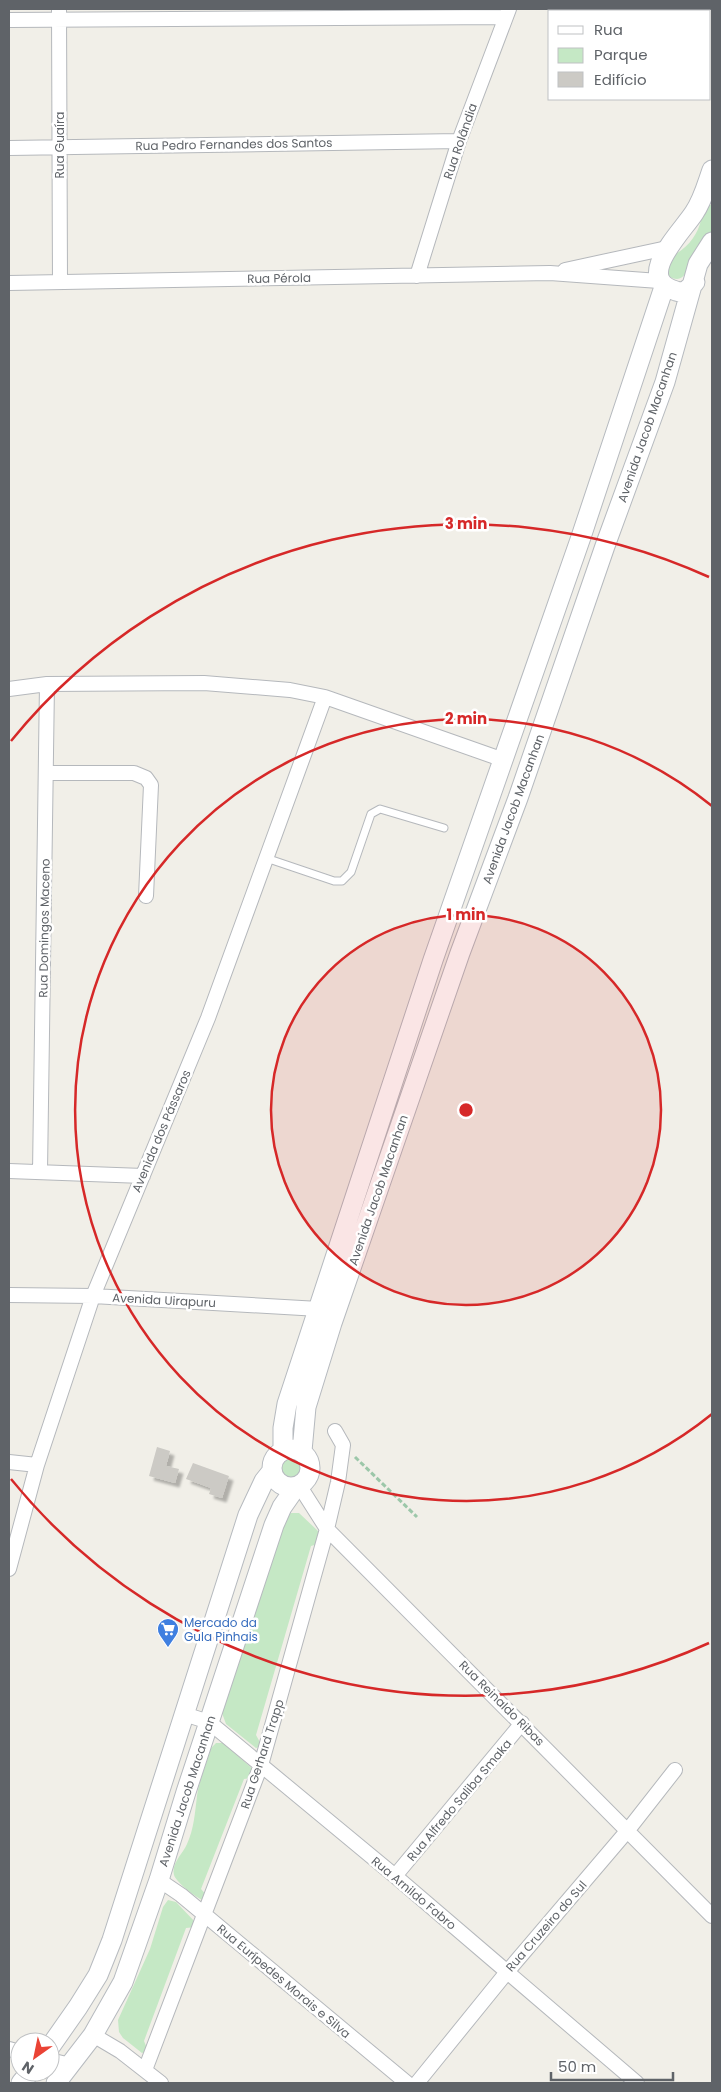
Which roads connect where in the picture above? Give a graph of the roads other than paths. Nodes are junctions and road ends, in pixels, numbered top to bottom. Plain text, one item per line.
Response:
1 (507, 13) edge
2 (59, 14) edge
3 (240, 14) edge
4 (9, 20) edge
5 (459, 141) junction
6 (59, 147) junction
7 (9, 148) edge
8 (712, 170) edge
9 (708, 193) edge
10 (712, 242) edge
11 (667, 248) junction
12 (550, 273) junction
13 (418, 276) junction
14 (60, 282) junction
15 (694, 282) junction
16 (9, 283) edge
17 (661, 284) junction
18 (47, 684) junction
19 (9, 689) edge
20 (325, 697) junction
21 (504, 760) junction
22 (47, 773) junction
23 (444, 828) dead end
24 (266, 858) junction
25 (146, 896) dead end
26 (9, 1171) edge
27 (40, 1172) junction
28 (143, 1176) junction
29 (9, 1295) edge
30 (93, 1296) junction
31 (320, 1309) junction
32 (335, 1431) dead end
33 (283, 1450) junction
34 (302, 1451) junction
35 (9, 1462) edge
36 (37, 1465) junction
37 (272, 1471) junction
38 (298, 1486) junction
39 (328, 1529) junction
40 (9, 1569) edge
41 (184, 1714) junction
42 (209, 1722) junction
43 (522, 1723) junction
44 (261, 1765) junction
45 (675, 1770) dead end
46 (628, 1830) junction
47 (395, 1876) junction
48 (159, 1880) junction
49 (204, 1915) junction
50 (712, 1916) edge
51 (507, 1972) junction
52 (60, 2033) edge
53 (93, 2035) junction
54 (60, 2062) edge
55 (70, 2065) junction
56 (145, 2070) junction
57 (56, 2083) edge
58 (161, 2083) edge
59 (407, 2083) edge
60 (417, 2083) edge
61 (637, 2083) edge

1 - 3 street
1 - 5 street, Rua Rolândia
2 - 3 street
2 - 4 street
2 - 6 street, Rua Guaíra
5 - 6 street, Rua Pedro Fernandes dos Santos
5 - 13 street, Rua Rolândia
6 - 7 street, Rua Pedro Fernandes dos Santos
6 - 14 street, Rua Guaíra
8 - 9 main road, Avenida Jacob Macanhan
9 - 11 main road, Avenida Jacob Macanhan
10 - 15 main road, Avenida Jacob Macanhan
11 - 12 street, Rua Pérola
11 - 17 main road, Avenida Jacob Macanhan
12 - 13 street, Rua Pérola
12 - 17 street, Rua Pérola
13 - 14 street, Rua Pérola
14 - 16 street, Rua Pérola
15 - 17 main road
15 - 34 main road, Avenida Jacob Macanhan
17 - 21 main road, Avenida Jacob Macanhan
18 - 19 street
18 - 20 street
18 - 22 street, Rua Domingos Maceno
20 - 21 street
20 - 24 street, Avenida dos Pássaros
21 - 31 main road, Avenida Jacob Macanhan
22 - 25 street
22 - 27 street, Rua Domingos Maceno
23 - 24 lane
24 - 28 street, Avenida dos Pássaros
26 - 27 street
27 - 28 street
28 - 30 street, Avenida dos Pássaros
29 - 30 street, Avenida Uirapuru
30 - 31 street, Avenida Uirapuru
30 - 36 street, Avenida dos Pássaros
31 - 33 main road, Avenida Jacob Macanhan
32 - 39 street, Rua Gerhard Trapp
33 - 34 main road
33 - 37 main road
34 - 38 main road
35 - 36 street
36 - 40 street, Avenida dos Pássaros
37 - 38 main road
37 - 41 main road, Avenida Jacob Macanhan
38 - 39 street, Rua Reinaldo Ribas
38 - 42 main road, Avenida Jacob Macanhan
39 - 43 street, Rua Reinaldo Ribas
39 - 44 street, Rua Gerhard Trapp
41 - 42 street, Rua Arnildo Fabro
41 - 52 main road, Avenida Jacob Macanhan
42 - 44 street, Rua Arnildo Fabro
42 - 48 main road, Avenida Jacob Macanhan
43 - 46 street, Rua Reinaldo Ribas
43 - 47 street, Rua Alfredo Saliba Smaka
44 - 47 street, Rua Arnildo Fabro
44 - 49 street, Rua Gerhard Trapp
45 - 46 street, Rua Cruzeiro do Sul
46 - 50 street, Rua Reinaldo Ribas
46 - 51 street, Rua Cruzeiro do Sul
47 - 51 street, Rua Arnildo Fabro
48 - 49 street, Rua Eurípedes Morais e Silva
48 - 53 main road, Avenida Jacob Macanhan
49 - 56 street, Rua Gerhard Trapp
49 - 59 street, Rua Eurípedes Morais e Silva
51 - 60 street, Rua Cruzeiro do Sul
51 - 61 street, Rua Arnildo Fabro
53 - 55 main road, Avenida Jacob Macanhan
53 - 56 street
54 - 55 street
55 - 57 main road, Avenida Jacob Macanhan
56 - 58 street

